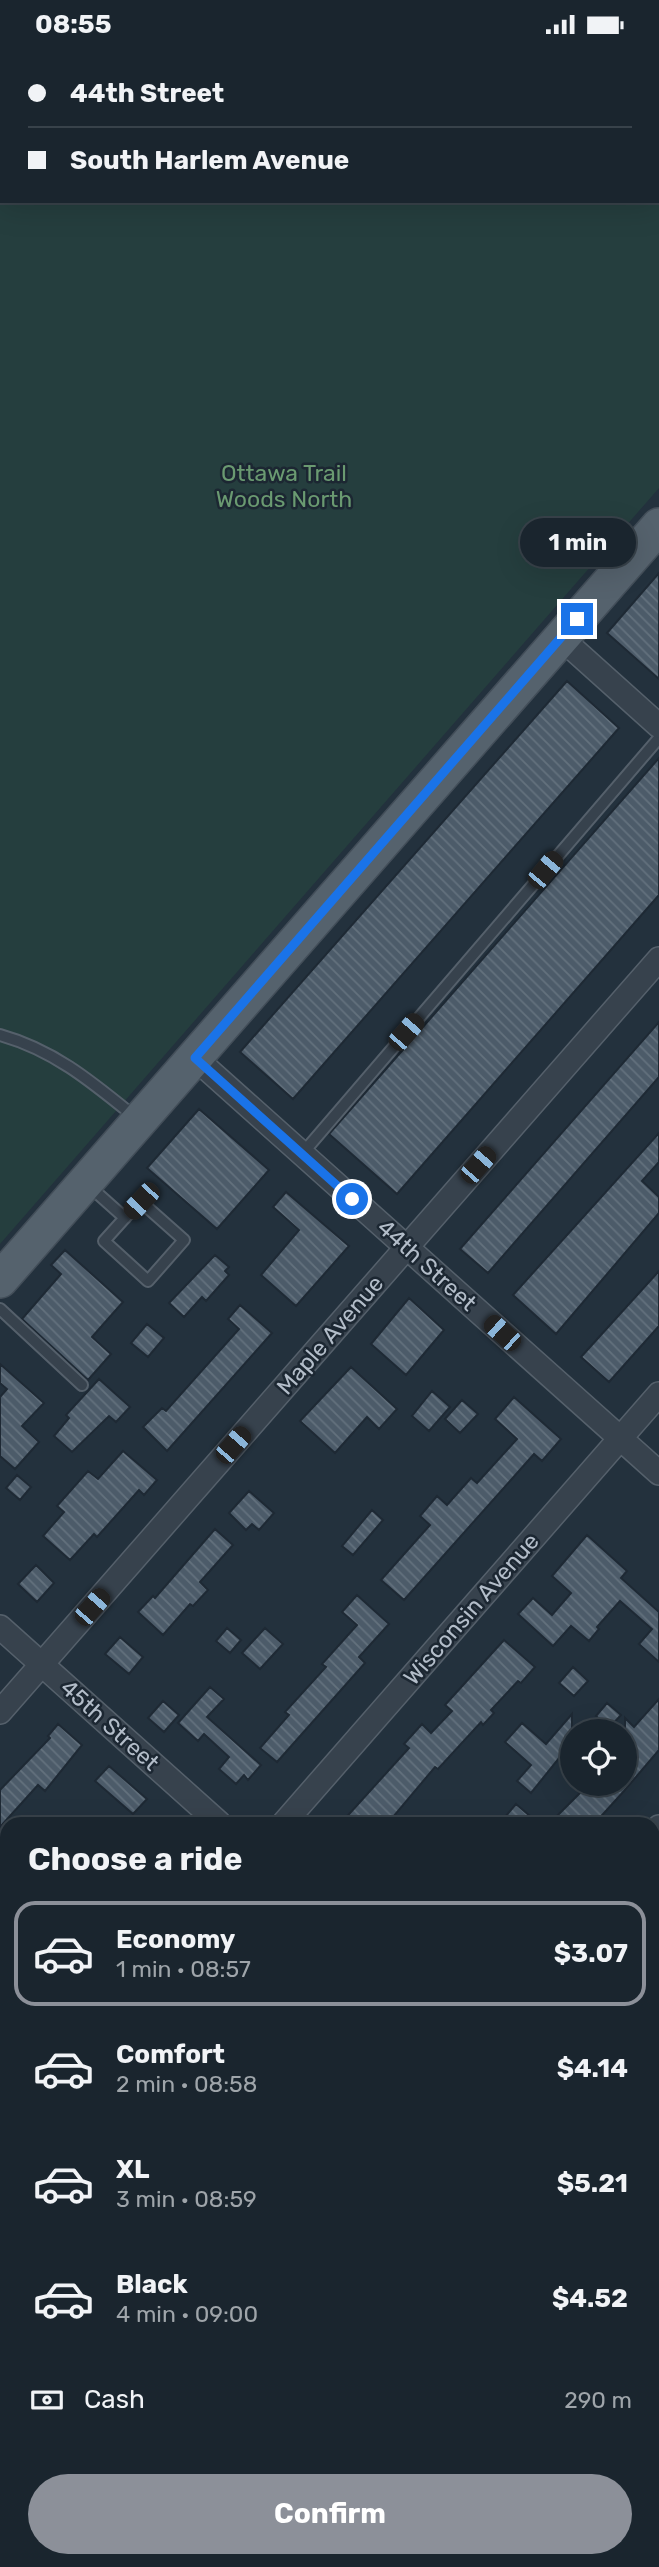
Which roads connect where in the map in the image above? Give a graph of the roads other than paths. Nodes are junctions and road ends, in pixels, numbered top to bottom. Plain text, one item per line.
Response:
1 (652, 539) edge
2 (561, 638) junction
3 (659, 726) edge
4 (659, 738) edge
5 (659, 958) edge
6 (0, 1035) edge
7 (195, 1058) junction
8 (140, 1120) junction
9 (302, 1154) junction
10 (85, 1183) junction
11 (125, 1218) junction
12 (407, 1247) junction
13 (0, 1280) edge
14 (0, 1310) edge
15 (82, 1385) dead end
16 (659, 1394) edge
17 (620, 1438) junction
18 (659, 1473) edge
19 (0, 1627) edge
20 (41, 1664) junction
21 (0, 1712) edge
22 (212, 1817) edge
23 (289, 1817) edge

1 - 2 main road
2 - 3 street
2 - 7 main road
4 - 9 lane
5 - 12 street, Maple Avenue
6 - 8 lane
7 - 8 main road
7 - 9 street, 44th Street
8 - 10 main road
9 - 12 street, 44th Street
10 - 11 lane
10 - 13 main road
11 - 11 lane
12 - 17 street, 44th Street
12 - 20 street, Maple Avenue
14 - 15 lane
16 - 17 street, Wisconsin Avenue
17 - 18 street, 44th Street
17 - 23 street, Wisconsin Avenue
19 - 20 street, 45th Street
20 - 21 street, Maple Avenue
20 - 22 street, 45th Street

